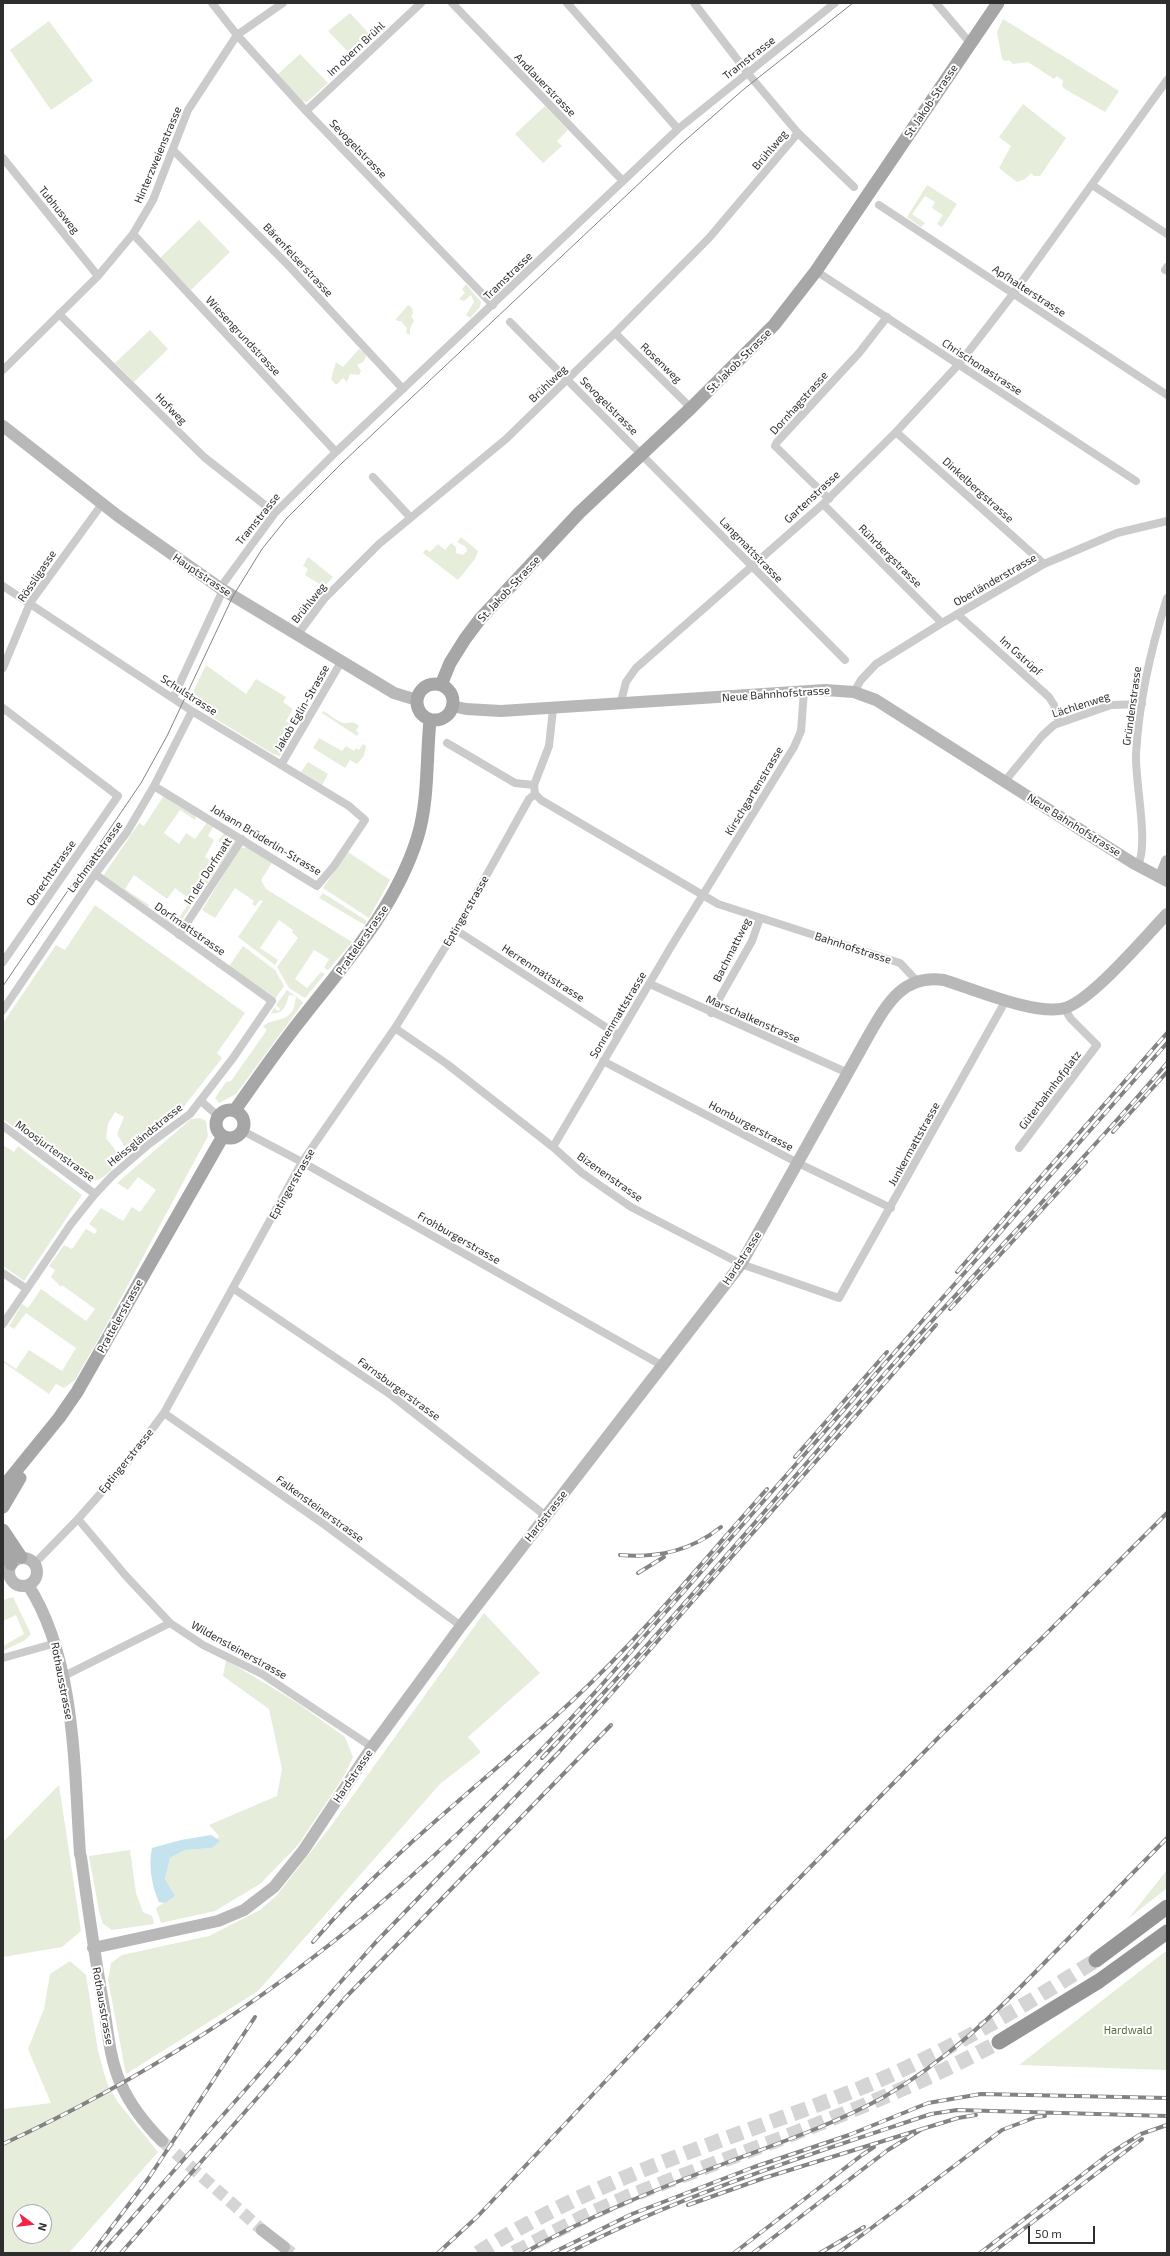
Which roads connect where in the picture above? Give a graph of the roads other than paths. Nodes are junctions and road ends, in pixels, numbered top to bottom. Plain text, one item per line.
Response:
1 (212, 3) edge
2 (283, 3) edge
3 (421, 3) edge
4 (452, 3) edge
5 (567, 3) edge
6 (694, 3) edge
7 (835, 3) edge
8 (936, 3) edge
9 (998, 3) edge
10 (237, 35) junction
11 (970, 44) junction
12 (748, 73) junction
13 (1166, 82) edge
14 (306, 111) junction
15 (678, 129) junction
16 (798, 133) junction
17 (173, 150) junction
18 (3, 158) edge
19 (623, 181) junction
20 (1092, 185) junction
21 (854, 187) dead end
22 (879, 205) dead end
23 (133, 234) junction
24 (1167, 234) edge
25 (816, 271) junction
26 (98, 276) junction
27 (1013, 294) junction
28 (493, 305) junction
29 (59, 314) junction
30 (887, 317) junction
31 (510, 322) dead end
32 (615, 333) junction
33 (959, 364) junction
34 (3, 370) edge
35 (568, 380) junction
36 (403, 389) junction
37 (1167, 395) edge
38 (691, 408) junction
39 (3, 426) edge
40 (896, 432) junction
41 (336, 452) junction
42 (642, 454) junction
43 (373, 477) dead end
44 (1136, 481) dead end
45 (826, 502) junction
46 (102, 504) junction
47 (275, 513) junction
48 (410, 517) junction
49 (1167, 521) edge
50 (1044, 564) junction
51 (752, 567) junction
52 (3, 586) edge
53 (221, 589) junction
54 (1167, 598) edge
55 (30, 603) junction
56 (958, 614) junction
57 (942, 623) junction
58 (298, 634) junction
59 (845, 660) dead end
60 (341, 662) junction
61 (3, 668) edge
62 (441, 685) junction
63 (804, 691) junction
64 (854, 692) junction
65 (173, 698) junction
66 (417, 700) junction
67 (1142, 704) junction
68 (620, 705) junction
69 (452, 706) junction
70 (3, 708) edge
71 (552, 709) junction
72 (192, 711) junction
73 (430, 720) junction
74 (1059, 723) junction
75 (447, 743) dead end
76 (281, 765) junction
77 (1005, 781) junction
78 (534, 785) junction
79 (154, 786) junction
80 (535, 794) junction
81 (365, 820) joint
82 (242, 840) junction
83 (1167, 862) edge
84 (1138, 865) junction
85 (95, 874) junction
86 (1164, 878) edge
87 (703, 896) junction
88 (1167, 914) edge
89 (760, 918) junction
90 (456, 930) junction
91 (179, 935) junction
92 (3, 962) edge
93 (916, 981) junction
94 (650, 984) junction
95 (1006, 1000) junction
96 (272, 1001) joint
97 (1064, 1008) junction
98 (3, 1010) edge
99 (711, 1013) junction
100 (395, 1028) junction
101 (618, 1034) junction
102 (603, 1061) junction
103 (848, 1074) junction
104 (201, 1101) junction
105 (236, 1110) junction
106 (218, 1116) junction
107 (3, 1126) edge
108 (243, 1131) junction
109 (223, 1136) junction
110 (553, 1147) junction
111 (1019, 1148) dead end
112 (302, 1162) junction
113 (798, 1163) junction
114 (95, 1194) junction
115 (890, 1208) junction
116 (741, 1264) junction
117 (3, 1272) edge
118 (234, 1288) junction
119 (27, 1289) junction
120 (839, 1298) joint
121 (3, 1324) edge
122 (663, 1366) junction
123 (164, 1413) junction
124 (59, 1418) junction
125 (3, 1477) edge
126 (3, 1487) edge
127 (3, 1507) edge
128 (546, 1516) junction
129 (78, 1519) junction
130 (3, 1530) edge
131 (3, 1546) edge
132 (16, 1561) junction
133 (35, 1563) junction
134 (7, 1584) edge
135 (28, 1585) junction
136 (170, 1623) junction
137 (461, 1626) junction
138 (56, 1643) junction
139 (3, 1658) edge
140 (62, 1677) junction
141 (372, 1747) junction
142 (1167, 1907) edge
143 (1167, 1932) edge
144 (93, 1948) junction
145 (1096, 1960) tunnel mouth
146 (999, 2042) tunnel mouth
147 (162, 2141) tunnel mouth
148 (262, 2230) tunnel mouth
149 (284, 2248) tunnel mouth

1 - 10 street, Sevogelstrasse
2 - 10 street, Hinterzweienstrasse
3 - 14 street, Im obern Brühl
4 - 19 street, Andlauerstrasse
5 - 15 street
6 - 12 street
7 - 12 street, Tramstrasse
8 - 11 street
9 - 11 main road, St. Jakob-Strasse
10 - 14 street, Sevogelstrasse
10 - 17 street, Hinterzweienstrasse
11 - 25 main road, St. Jakob-Strasse
12 - 15 street, Tramstrasse
12 - 16 street
13 - 20 street, Gartenstrasse
14 - 28 street, Sevogelstrasse
15 - 19 street, Tramstrasse
16 - 21 street
16 - 32 street, Brühlweg
17 - 23 street, Hinterzweienstrasse
17 - 36 street, Bärenfelserstrasse
18 - 26 street, Tubhusweg
19 - 28 street, Tramstrasse
20 - 24 street
20 - 27 street, Gartenstrasse
22 - 27 street, Apfhalterstrasse
23 - 26 street, Hinterzweienstrasse
23 - 41 street, Wiesengrundstrasse
25 - 30 street, Chrischonastrasse
25 - 38 main road, St. Jakob-Strasse
26 - 29 street, Hinterzweienstrasse
27 - 33 street, Gartenstrasse
27 - 37 street, Apfhalterstrasse
28 - 36 street, Tramstrasse
29 - 34 street, Hinterzweienstrasse
29 - 47 street, Hofweg
30 - 33 street, Chrischonastrasse
30 - 45 street, Dornhagstrasse
31 - 35 street, Sevogelstrasse
32 - 35 street, Brühlweg
32 - 38 street, Rosenweg
33 - 40 street, Gartenstrasse
33 - 44 street, Chrischonastrasse
35 - 42 street, Sevogelstrasse
35 - 48 street, Brühlweg
36 - 41 street, Tramstrasse
38 - 42 main road, St. Jakob-Strasse
39 - 46 street, Hauptstrasse
40 - 45 street, Gartenstrasse
40 - 50 street, Dinkelbergstrasse
41 - 47 street, Tramstrasse
42 - 51 street, Langmattstrasse
42 - 62 main road, St. Jakob-Strasse
43 - 48 street
45 - 51 street, Gartenstrasse
45 - 57 street, Rührbergstrasse
46 - 53 street, Hauptstrasse
46 - 55 street, Rössligasse
47 - 53 street, Tramstrasse
48 - 58 street, Brühlweg
49 - 50 street, Oberländerstrasse
50 - 56 street, Oberländerstrasse
51 - 59 street, Langmattstrasse
51 - 68 street, Gartenstrasse
52 - 55 street, Schulstrasse
53 - 58 street, Hauptstrasse
53 - 65 street, Tramstrasse
54 - 67 street, Gründenstrasse
55 - 61 street, Rössligasse
55 - 65 street, Schulstrasse
56 - 57 street, Oberländerstrasse
56 - 74 street, Im Gstrüpf
57 - 64 street, Oberländerstrasse
58 - 60 street, Hauptstrasse
60 - 66 street, Hauptstrasse
60 - 76 street, Jakob Eglin-Strasse
62 - 66 main road
62 - 69 main road
63 - 64 street, Neue Bahnhofstrasse
63 - 68 street, Neue Bahnhofstrasse
63 - 87 street, Kirschgartenstrasse
64 - 77 street, Neue Bahnhofstrasse
65 - 72 street, Schulstrasse
66 - 73 main road
67 - 74 street, Lächlenweg
67 - 84 street, Gründenstrasse
68 - 71 street, Neue Bahnhofstrasse
69 - 71 street, Neue Bahnhofstrasse
69 - 73 main road
70 - 92 street, Obrechtstrasse
71 - 78 street
72 - 76 street, Schulstrasse
72 - 79 street, Lachmattstrasse
73 - 105 main road, Prattelerstrasse
74 - 77 street, Lächlenweg
75 - 78 street
76 - 81 street, Schulstrasse
77 - 84 street, Neue Bahnhofstrasse
78 - 80 street
79 - 82 street, Johann Brüderlin-Strasse
79 - 85 street, Lachmattstrasse
80 - 87 street, Bahnhofstrasse
80 - 90 street, Eptingerstrasse
81 - 82 street, Johann Brüderlin-Strasse
82 - 91 street, In der Dorfmatt
83 - 86 street
84 - 86 street, Neue Bahnhofstrasse
85 - 91 street, Dorfmattstrasse
85 - 98 street, Lachmattstrasse
87 - 89 street, Bahnhofstrasse
87 - 94 street, Sonnenmattstrasse
88 - 97 street
89 - 93 street, Bahnhofstrasse
89 - 99 street, Bachmattweg
90 - 100 street, Eptingerstrasse
90 - 101 street, Herrenmattstrasse
91 - 96 street, Dorfmattstrasse
93 - 95 street
93 - 103 street, Hardstrasse
94 - 99 street, Marschalkenstrasse
94 - 101 street, Sonnenmattstrasse
95 - 97 street
95 - 115 street, Junkermattstrasse
96 - 104 street, Heissgländstrasse
97 - 111 street, Güterbahnhofplatz
99 - 103 street, Marschalkenstrasse
100 - 110 street, Bizenenstrasse
100 - 112 street, Eptingerstrasse
101 - 102 street, Sonnenmattstrasse
102 - 110 street, Sonnenmattstrasse
102 - 113 street, Homburgerstrasse
103 - 113 street, Hardstrasse
104 - 106 street
104 - 114 street, Heissgländstrasse
105 - 106 main road
105 - 108 main road
106 - 109 main road
107 - 114 street, Moosjurtenstrasse
108 - 109 main road
108 - 112 street, Frohburgerstrasse
109 - 124 main road, Prattelerstrasse
110 - 116 street, Bizenenstrasse
112 - 118 street, Eptingerstrasse
112 - 122 street, Frohburgerstrasse
113 - 115 street, Homburgerstrasse
113 - 116 street, Hardstrasse
114 - 119 street, Heissgländstrasse
115 - 120 street, Junkermattstrasse
116 - 120 street, Bizenenstrasse
116 - 122 street, Hardstrasse
117 - 119 street
118 - 123 street, Eptingerstrasse
118 - 128 street, Farnsburgerstrasse
119 - 121 street, Heissgländstrasse
122 - 128 street, Hardstrasse
123 - 129 street, Eptingerstrasse
123 - 137 street, Falkensteinerstrasse
124 - 125 main road
124 - 126 main road, Prattelerstrasse
124 - 127 main road
128 - 137 street, Hardstrasse
129 - 133 street, Eptingerstrasse
129 - 136 street, Wildensteinerstrasse
130 - 132 main road
131 - 132 main road
132 - 133 street
132 - 134 street
133 - 135 street
134 - 135 street
135 - 138 street, Rothausstrasse
136 - 140 street
136 - 141 street, Wildensteinerstrasse
137 - 141 street, Hardstrasse
138 - 139 street
138 - 140 street, Rothausstrasse
140 - 144 street, Rothausstrasse
141 - 144 street, Hardstrasse
142 - 145 highway
143 - 146 highway
144 - 147 street, Rothausstrasse
148 - 149 street

